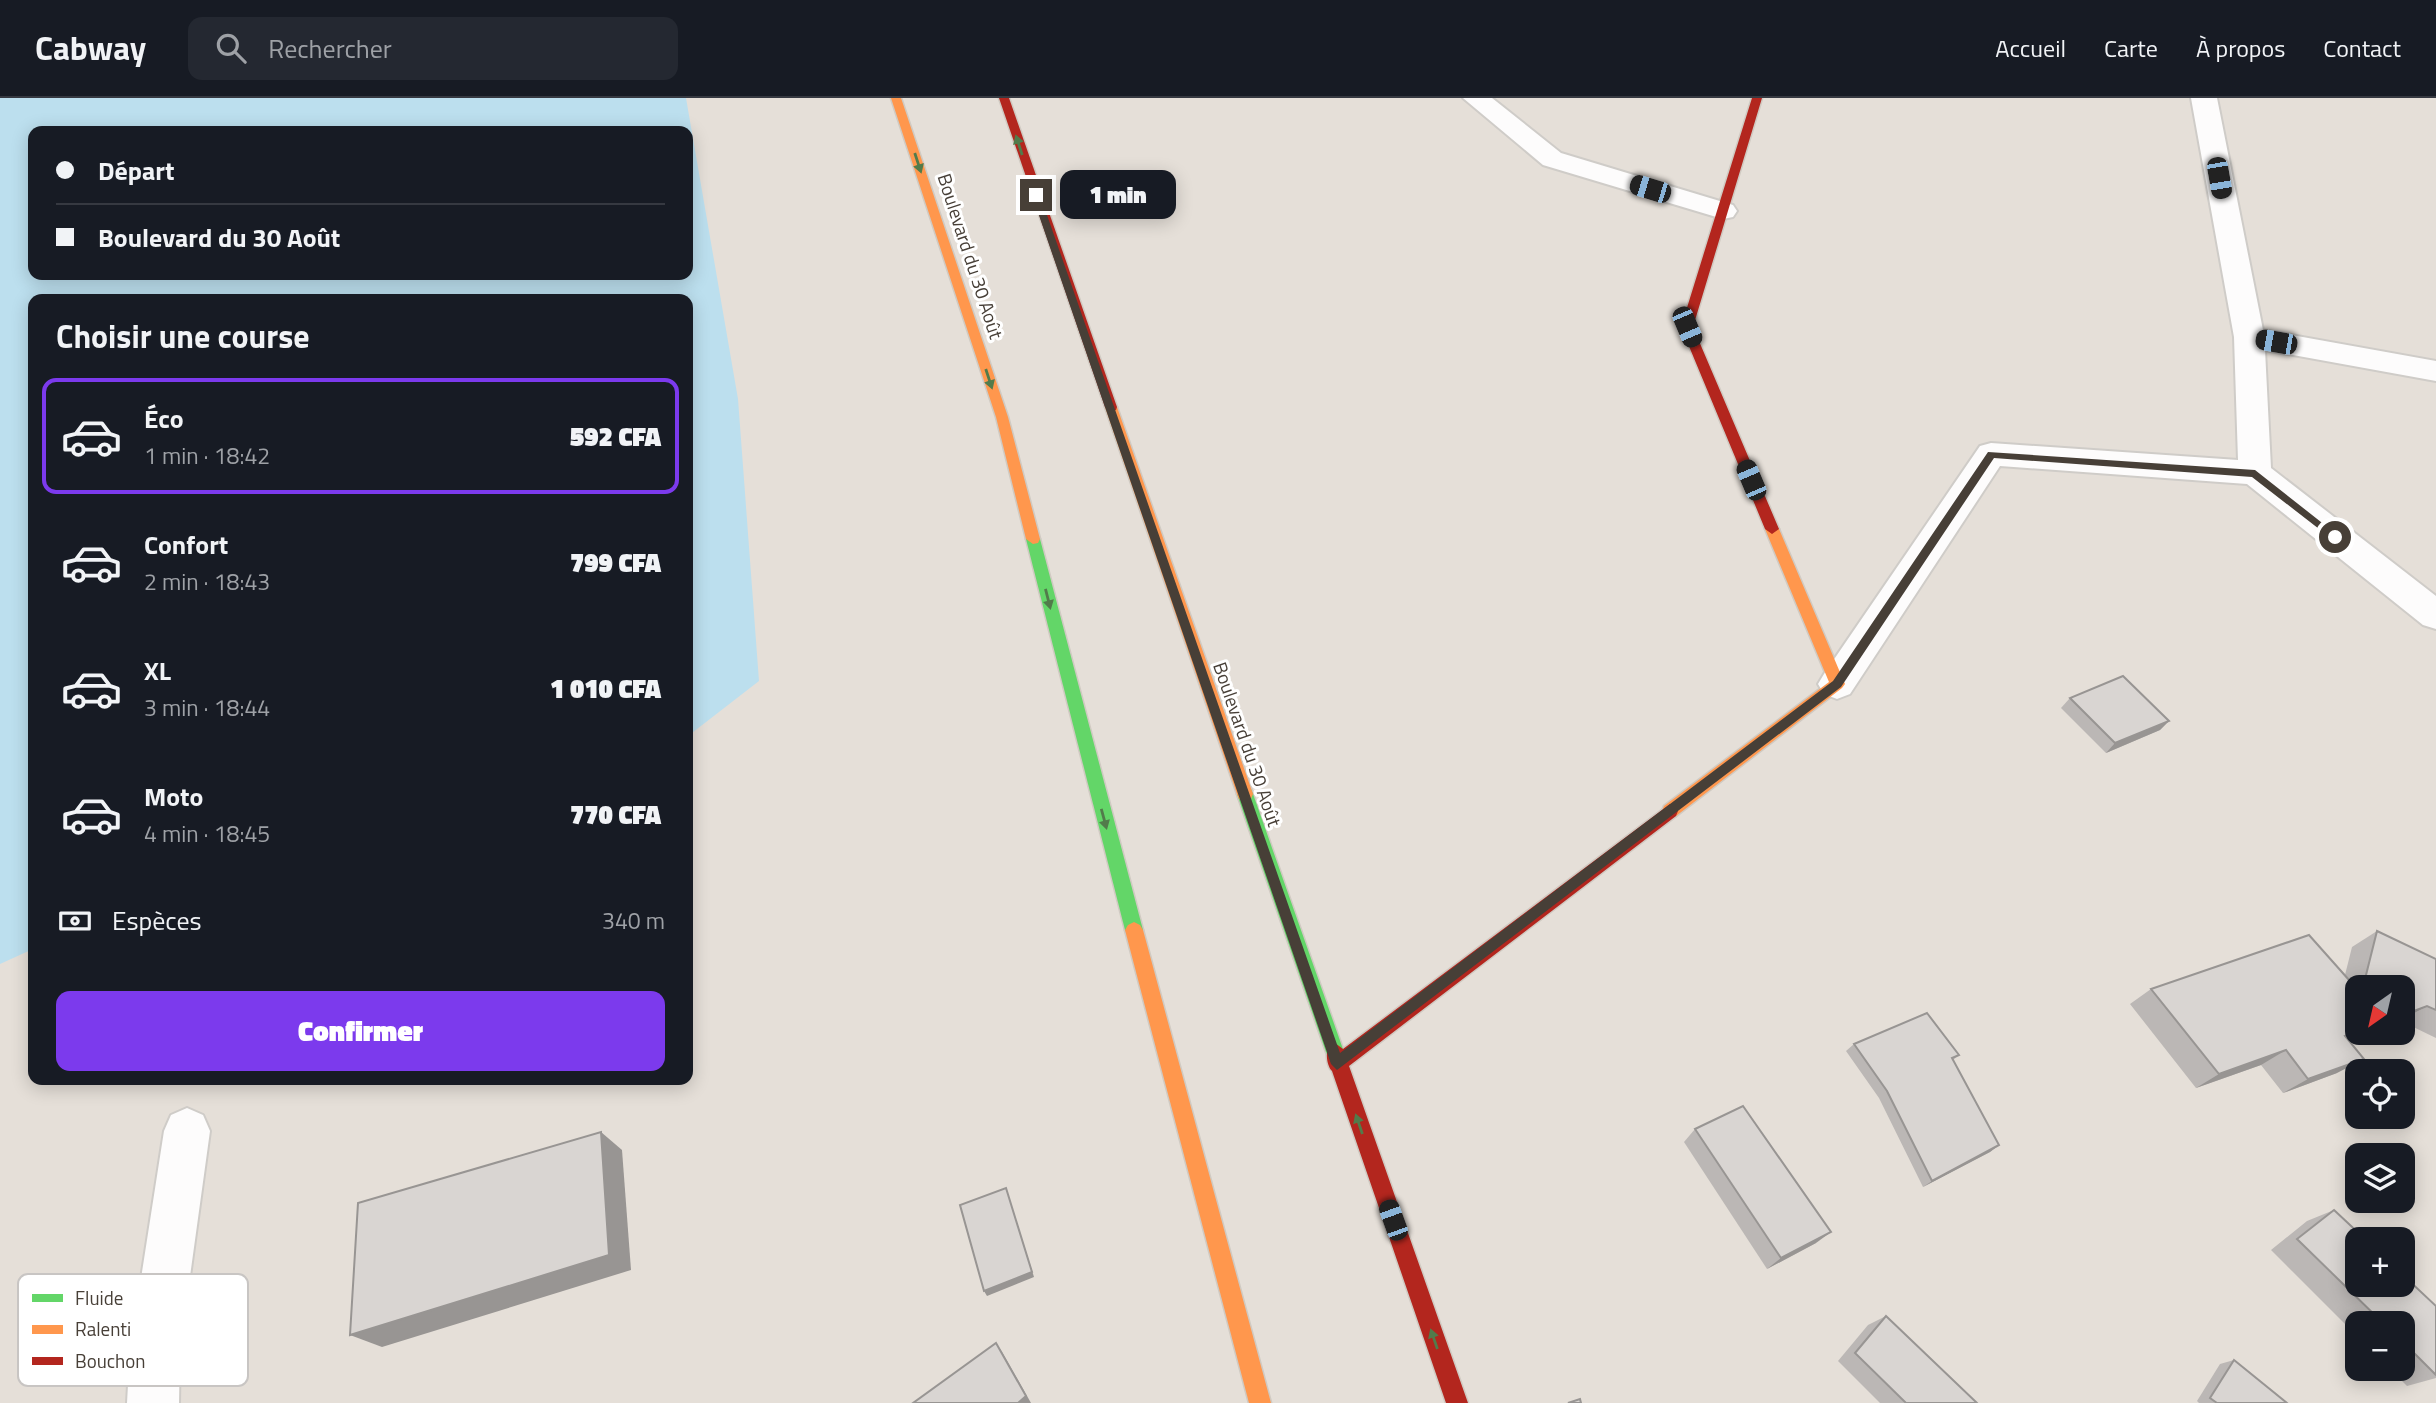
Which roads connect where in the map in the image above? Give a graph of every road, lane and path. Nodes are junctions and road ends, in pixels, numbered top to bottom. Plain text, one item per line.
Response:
1 (896, 98) edge
2 (1003, 98) edge
3 (1476, 98) edge
4 (1757, 98) edge
5 (2204, 98) edge
6 (1723, 211) junction
7 (2249, 337) junction
8 (2436, 371) edge
9 (2255, 474) junction
10 (2436, 615) edge
11 (1837, 684) junction
12 (1337, 1064) junction
13 (187, 1131) dead end
14 (166, 1274) edge
15 (1260, 1403) edge
16 (1457, 1403) edge

1 -> 15 main road, Boulevard du 30 Août
12 -> 2 main road, Boulevard du 30 Août
3 - 6 street
4 - 6 main road
5 - 7 street
6 - 11 main road
7 - 8 street
7 - 9 street
9 - 10 street
9 - 11 street
11 - 12 main road
16 -> 12 main road, Boulevard du 30 Août
13 - 14 street

